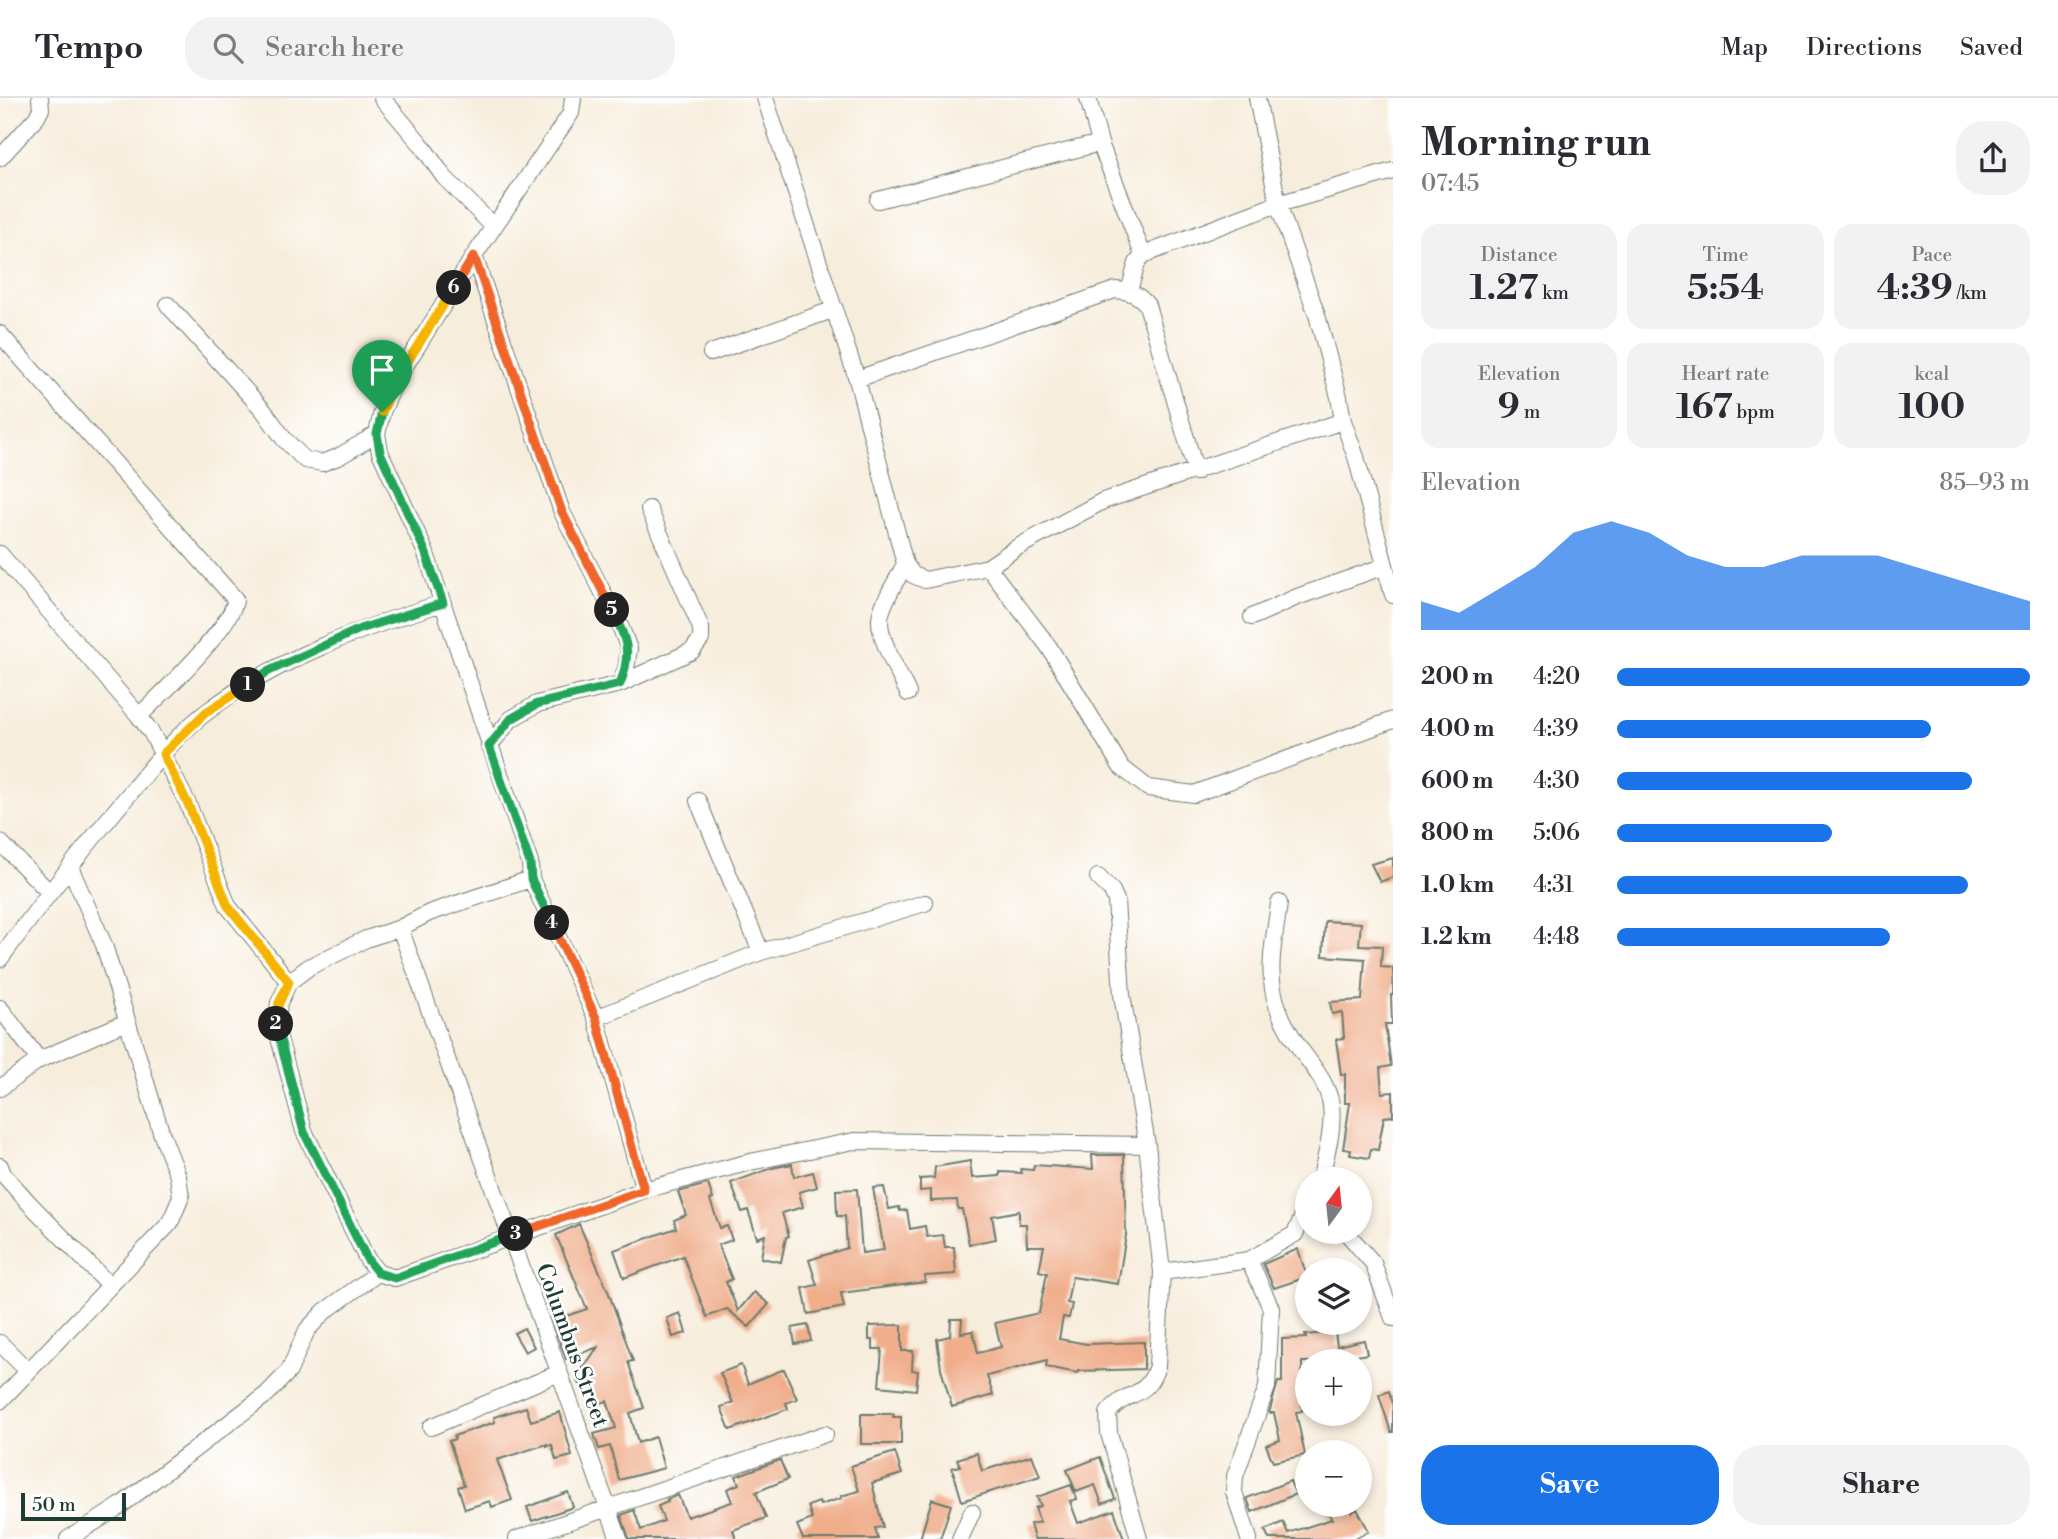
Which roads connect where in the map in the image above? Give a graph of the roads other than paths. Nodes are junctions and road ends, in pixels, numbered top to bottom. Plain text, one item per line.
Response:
1 (40, 98) edge
2 (382, 98) edge
3 (1088, 98) edge
4 (1256, 98) edge
5 (771, 100) edge
6 (569, 103) edge
7 (1100, 142) junction
8 (0, 158) edge
9 (1393, 171) edge
10 (878, 200) dead end
11 (1278, 204) junction
12 (494, 227) junction
13 (1143, 255) junction
14 (474, 256) junction
15 (1129, 290) junction
16 (168, 305) dead end
17 (835, 309) junction
18 (0, 334) edge
19 (711, 353) dead end
20 (857, 379) junction
21 (1343, 421) junction
22 (377, 434) junction
23 (1196, 472) junction
24 (649, 509) dead end
25 (0, 554) edge
26 (905, 564) junction
27 (1385, 566) junction
28 (988, 567) junction
29 (1393, 595) edge
30 (443, 603) junction
31 (1252, 617) dead end
32 (620, 684) junction
33 (908, 693) dead end
34 (139, 716) junction
35 (1393, 720) edge
36 (489, 746) junction
37 (163, 754) junction
38 (698, 801) dead end
39 (0, 842) edge
40 (70, 867) junction
41 (1098, 877) dead end
42 (531, 879) junction
43 (49, 892) junction
44 (925, 903) dead end
45 (1279, 903) dead end
46 (400, 929) junction
47 (761, 952) junction
48 (0, 959) edge
49 (289, 982) junction
50 (0, 1009) edge
51 (596, 1018) junction
52 (126, 1022) junction
53 (39, 1060) junction
54 (0, 1088) edge
55 (1147, 1145) junction
56 (0, 1166) edge
57 (1323, 1167) edge
58 (644, 1190) junction
59 (1295, 1234) edge
60 (509, 1236) junction
61 (1356, 1244) edge
62 (1249, 1260) junction
63 (1162, 1272) junction
64 (378, 1273) junction
65 (110, 1286) junction
66 (1393, 1318) edge
67 (0, 1343) edge
68 (28, 1371) junction
69 (559, 1373) junction
70 (0, 1401) edge
71 (432, 1427) dead end
72 (825, 1434) dead end
73 (609, 1508) junction
74 (972, 1512) dead end
75 (68, 1539) edge
76 (517, 1539) edge
77 (619, 1539) edge
78 (960, 1539) edge
79 (1139, 1539) edge
80 (1249, 1539) edge

1 - 8 street
2 - 12 street
3 - 7 street
4 - 11 street
5 - 17 street
6 - 12 street
7 - 10 street
7 - 13 street
9 - 11 street
11 - 13 street
11 - 21 street
12 - 14 street
13 - 15 street
14 - 22 street
14 - 32 street
15 - 20 street
15 - 23 street
16 - 22 street
17 - 19 street
17 - 20 street
18 - 34 street
20 - 26 street
21 - 23 street
21 - 27 street
22 - 30 street
23 - 28 street
24 - 32 street
25 - 34 street
26 - 28 street
26 - 33 street
27 - 29 street
27 - 31 street
28 - 35 street
30 - 36 street
30 - 37 street
32 - 36 street
34 - 37 street
36 - 42 street
37 - 40 street
37 - 49 street
38 - 47 street
39 - 43 street
40 - 43 street
40 - 52 street
41 - 55 street
42 - 46 street
42 - 51 street
43 - 48 street
44 - 47 street
45 - 57 street
46 - 49 street
46 - 60 street, Columbus Street
47 - 51 street
49 - 64 street
50 - 53 street
51 - 58 street
52 - 53 street
52 - 65 street
53 - 54 street
55 - 58 street
55 - 63 street
56 - 65 street
58 - 60 street
59 - 62 street
60 - 64 street
60 - 69 street, Columbus Street
61 - 66 street
62 - 63 street
62 - 80 street
63 - 79 street
64 - 75 street
65 - 68 street
67 - 68 street
68 - 70 street
69 - 71 street
69 - 73 street, Columbus Street
72 - 73 street
73 - 76 street
73 - 77 street, Columbus Street
74 - 78 street

